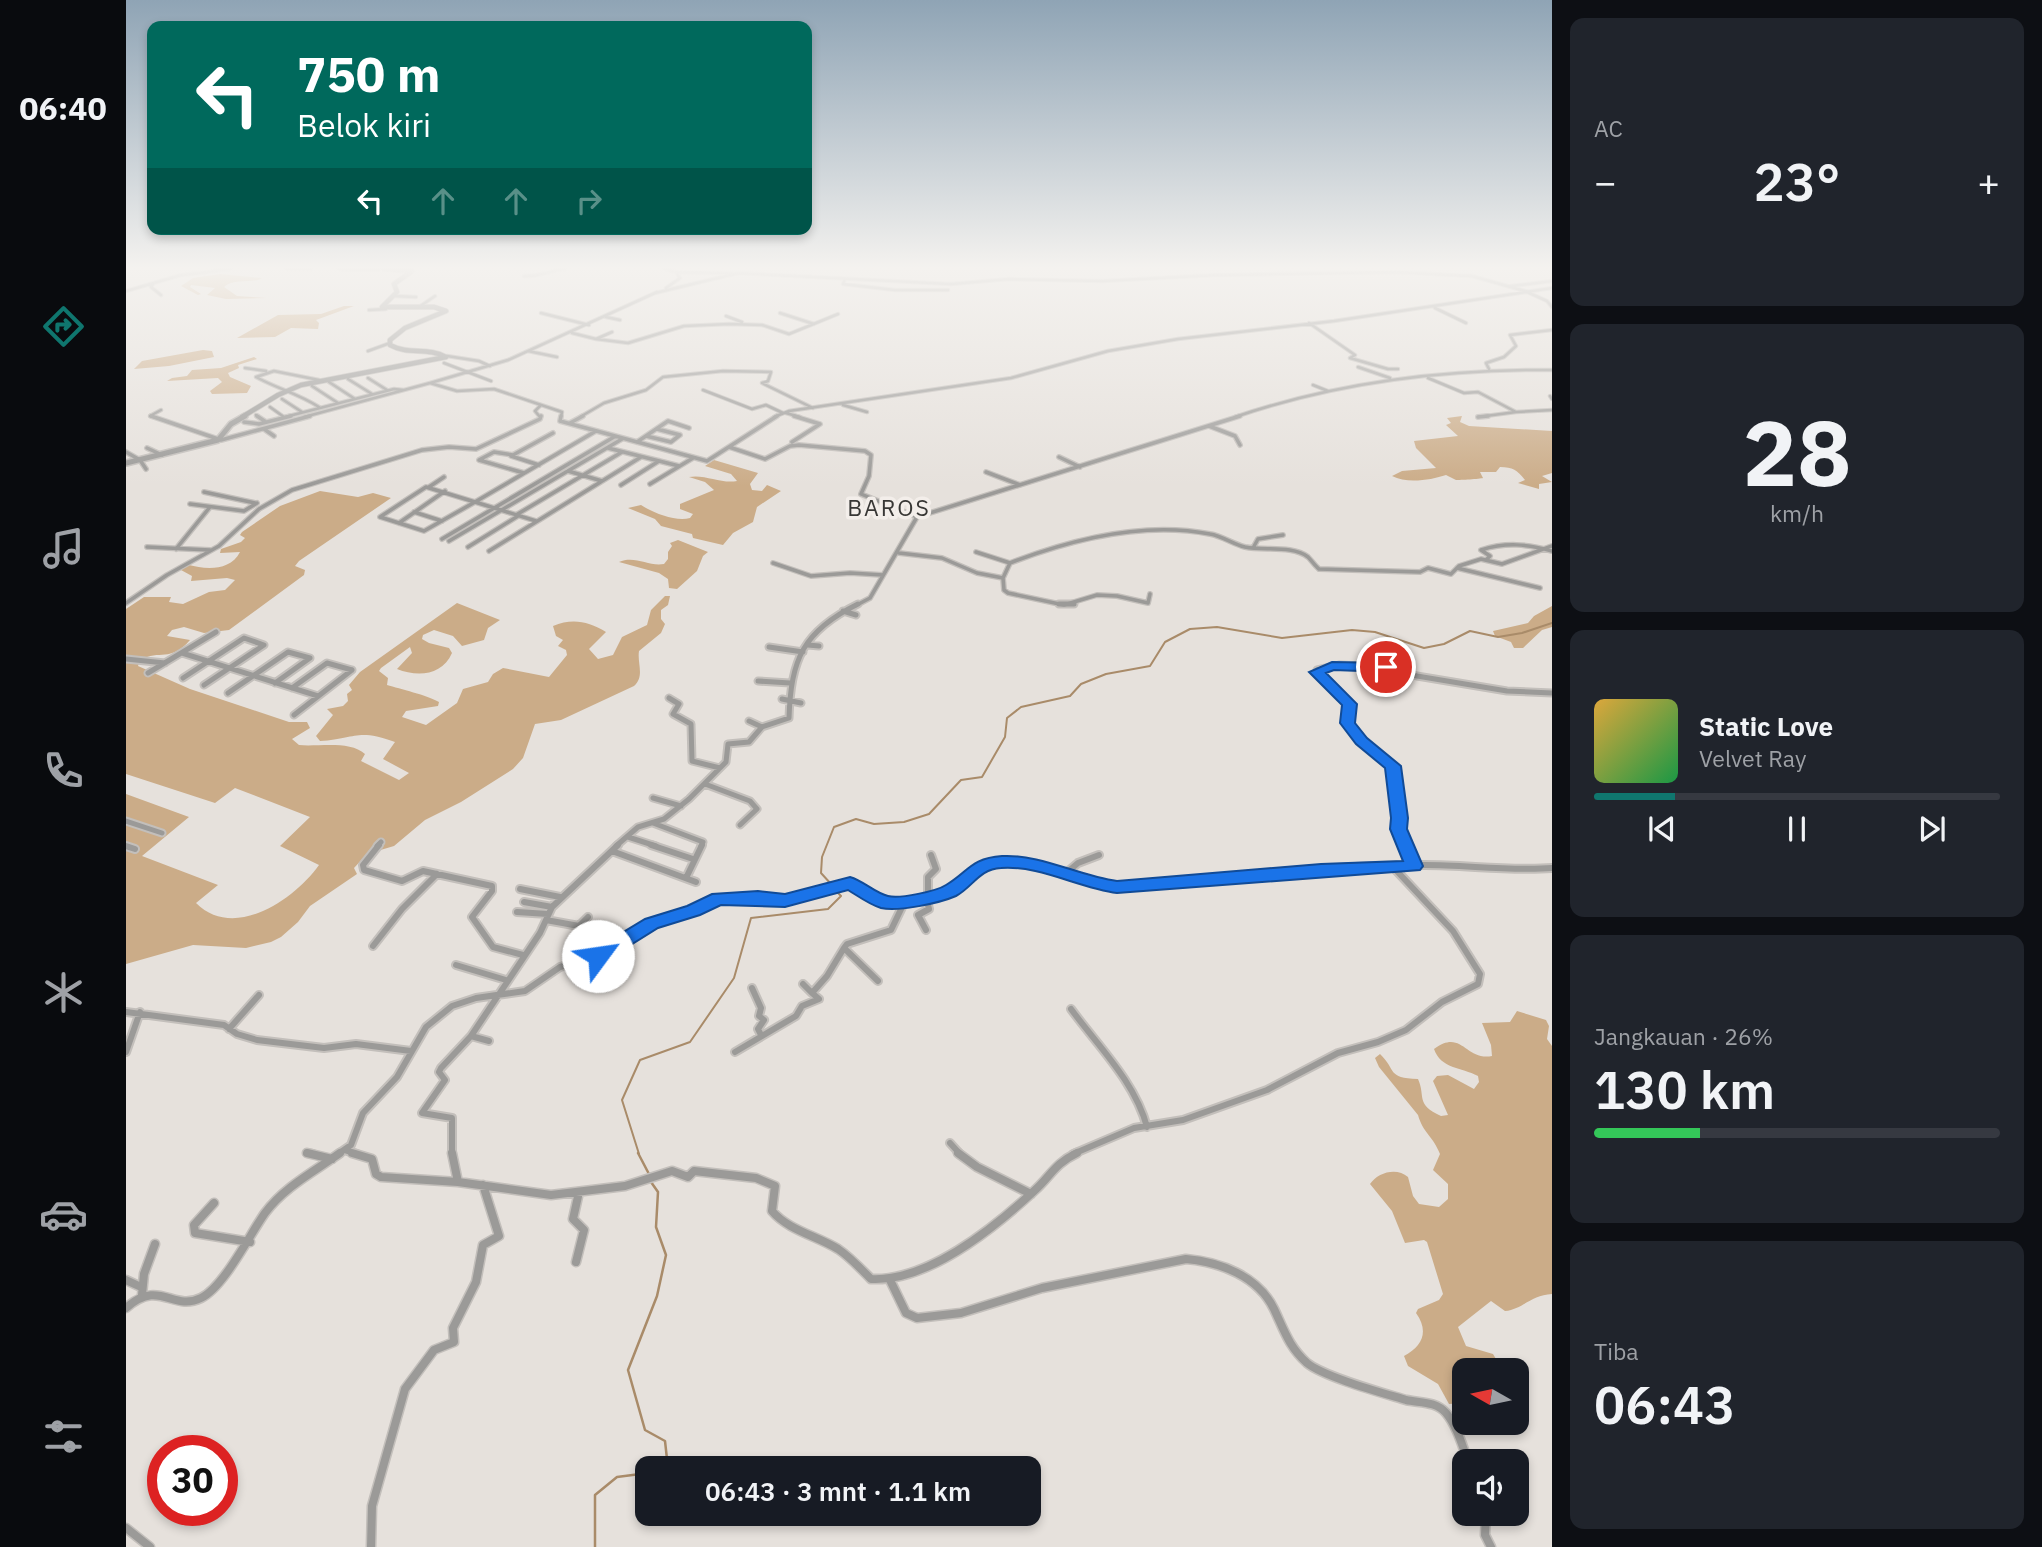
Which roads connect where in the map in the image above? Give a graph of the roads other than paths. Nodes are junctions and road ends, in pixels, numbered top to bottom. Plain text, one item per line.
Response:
1 (552, 341) edge
2 (614, 341) edge
3 (634, 341) edge
4 (1167, 341) edge
5 (1337, 341) edge
6 (1513, 341) edge
7 (390, 342) joint
8 (368, 351) dead end
9 (528, 351) junction
10 (447, 356) junction
11 (557, 357) dead end
12 (436, 360) junction
13 (444, 363) junction
14 (450, 366) dead end
15 (490, 366) junction
16 (1359, 367) dead end
17 (245, 368) dead end
18 (1398, 369) dead end
19 (1489, 369) junction
20 (1552, 370) edge
21 (269, 371) junction
22 (469, 371) junction
23 (1426, 376) junction
24 (368, 378) dead end
25 (1393, 379) junction
26 (319, 380) junction
27 (348, 380) dead end
28 (491, 381) dead end
29 (329, 382) dead end
30 (430, 383) junction
31 (1313, 385) dead end
32 (313, 386) dead end
33 (289, 390) junction
34 (387, 390) junction
35 (703, 390) dead end
36 (405, 391) junction
37 (1328, 391) junction
38 (372, 394) junction
39 (282, 399) dead end
40 (355, 399) junction
41 (338, 403) junction
42 (841, 404) junction
43 (540, 405) junction
44 (270, 407) dead end
45 (320, 407) junction
46 (813, 408) junction
47 (161, 410) dead end
48 (1552, 410) edge
49 (302, 412) junction
50 (867, 412) dead end
51 (1516, 412) junction
52 (784, 413) junction
53 (256, 415) dead end
54 (284, 417) junction
55 (1478, 417) dead end
56 (244, 422) dead end
57 (266, 422) junction
58 (569, 424) junction
59 (1209, 426) junction
60 (690, 428) dead end
61 (264, 429) junction
62 (657, 429) junction
63 (596, 431) junction
64 (553, 433) dead end
65 (274, 436) dead end
66 (614, 436) junction
67 (646, 436) junction
68 (622, 439) junction
69 (218, 440) junction
70 (637, 442) junction
71 (792, 442) dead end
72 (1240, 445) dead end
73 (728, 447) junction
74 (147, 448) dead end
75 (607, 448) junction
76 (126, 452) edge
77 (622, 452) junction
78 (162, 455) junction
79 (511, 456) junction
80 (641, 457) junction
81 (1059, 457) dead end
82 (694, 458) junction
83 (140, 460) junction
84 (659, 461) junction
85 (127, 465) edge
86 (540, 465) junction
87 (679, 466) junction
88 (1080, 467) junction
89 (146, 469) dead end
90 (568, 471) junction
91 (986, 471) dead end
92 (524, 474) junction
93 (583, 475) junction
94 (444, 477) dead end
95 (602, 481) junction
96 (650, 484) dead end
97 (621, 485) dead end
98 (1020, 485) junction
99 (429, 487) junction
100 (446, 491) junction
101 (204, 492) dead end
102 (475, 502) junction
103 (257, 503) junction
104 (190, 504) dead end
105 (266, 505) junction
106 (210, 507) junction
107 (492, 508) junction
108 (500, 510) junction
109 (414, 512) junction
110 (517, 515) junction
111 (916, 517) junction
112 (442, 521) junction
113 (536, 521) junction
114 (399, 523) junction
115 (424, 531) junction
116 (419, 535) dead end
117 (1283, 535) dead end
118 (442, 539) dead end
119 (449, 541) dead end
120 (147, 547) dead end
121 (468, 547) dead end
122 (1253, 548) junction
123 (1552, 548) edge
124 (176, 549) junction
125 (1545, 549) junction
126 (212, 550) junction
127 (489, 551) dead end
128 (976, 552) dead end
129 (899, 553) junction
130 (1486, 560) junction
131 (773, 563) dead end
132 (1010, 563) junction
133 (1457, 568) junction
134 (883, 575) junction
135 (1003, 579) junction
136 (1540, 588) dead end
137 (1150, 594) dead end
138 (126, 603) edge
139 (843, 611) junction
140 (856, 615) dead end
141 (216, 632) dead end
142 (808, 645) junction
143 (819, 646) dead end
144 (769, 647) dead end
145 (803, 652) junction
146 (181, 653) junction
147 (126, 659) edge
148 (209, 661) junction
149 (165, 663) junction
150 (230, 668) junction
151 (148, 673) dead end
152 (253, 676) junction
153 (183, 678) dead end
154 (758, 681) dead end
155 (275, 682) junction
156 (790, 683) junction
157 (204, 685) dead end
158 (292, 688) junction
159 (228, 693) dead end
160 (1552, 693) edge
161 (318, 696) junction
162 (669, 698) dead end
163 (782, 699) dead end
164 (790, 700) junction
165 (791, 709) junction
166 (293, 715) dead end
167 (749, 721) dead end
168 (762, 727) junction
169 (720, 768) junction
170 (705, 784) junction
171 (653, 797) dead end
172 (681, 806) junction
173 (126, 821) edge
174 (653, 823) junction
175 (740, 825) dead end
176 (162, 833) dead end
177 (628, 837) junction
178 (382, 842) dead end
179 (126, 846) edge
180 (135, 849) dead end
181 (612, 851) junction
182 (931, 855) dead end
183 (1099, 855) dead end
184 (693, 859) junction
185 (1414, 866) junction
186 (1394, 868) junction
187 (1552, 868) edge
188 (437, 874) junction
189 (1065, 874) junction
190 (686, 878) junction
191 (696, 882) dead end
192 (520, 889) dead end
193 (560, 897) junction
194 (928, 897) junction
195 (523, 902) dead end
196 (904, 903) junction
197 (517, 912) dead end
198 (549, 914) junction
199 (588, 917) dead end
200 (926, 930) dead end
201 (373, 946) dead end
202 (844, 948) junction
203 (523, 955) junction
204 (456, 965) dead end
205 (506, 979) junction
206 (878, 981) dead end
207 (803, 984) dead end
208 (752, 988) dead end
209 (812, 993) junction
210 (496, 994) junction
211 (259, 995) dead end
212 (1071, 1009) dead end
213 (126, 1012) edge
214 (140, 1012) junction
215 (229, 1029) junction
216 (761, 1035) junction
217 (471, 1036) junction
218 (489, 1041) dead end
219 (411, 1051) junction
220 (126, 1052) edge
221 (735, 1052) dead end
222 (1147, 1127) junction
223 (950, 1143) dead end
224 (344, 1150) junction
225 (307, 1153) dead end
226 (332, 1158) junction
227 (458, 1182) junction
228 (484, 1185) junction
229 (579, 1192) junction
230 (1031, 1194) junction
231 (214, 1203) dead end
232 (250, 1242) junction
233 (155, 1244) dead end
234 (576, 1262) dead end
235 (126, 1280) edge
236 (890, 1280) junction
237 (142, 1291) junction
238 (126, 1308) edge
239 (1463, 1449) edge
240 (1485, 1526) edge
241 (126, 1528) edge
242 (150, 1547) edge
243 (371, 1547) edge
244 (1490, 1547) edge

1 - 9 street
2 - 3 street
4 - 42 street
5 - 18 street
6 - 19 street
7 - 8 street
7 - 10 street
9 - 11 street
9 - 15 street
10 - 12 street
10 - 15 street
12 - 13 street
12 - 26 street
13 - 14 street
13 - 22 street
15 - 22 street
16 - 25 street
17 - 21 street
19 - 20 street
19 - 23 street
21 - 26 street
21 - 33 street
22 - 28 street
22 - 30 street
23 - 25 street
23 - 51 street
24 - 34 street
25 - 37 street
26 - 33 street
27 - 38 street
29 - 40 street
30 - 36 street
30 - 43 street
31 - 37 street
32 - 41 street
33 - 45 street
33 - 69 street
34 - 36 street
34 - 38 street
35 - 52 street
36 - 61 street
37 - 59 street
38 - 40 street
39 - 49 street
40 - 41 street
41 - 45 street
42 - 46 street
42 - 50 street
43 - 58 street
43 - 105 street
44 - 54 street
45 - 49 street
46 - 52 street
46 - 58 street
47 - 69 street
48 - 51 street
49 - 54 street
51 - 55 street
52 - 71 street
52 - 73 street
53 - 57 street
54 - 57 street
56 - 57 street
58 - 63 street
59 - 72 street
59 - 88 street
60 - 62 street
61 - 65 street
61 - 69 street
62 - 67 street
62 - 67 street
63 - 66 street
63 - 86 street
64 - 79 street
66 - 68 street
66 - 107 street
67 - 70 street
68 - 70 street
68 - 75 street
69 - 78 street
70 - 82 street
73 - 82 street
73 - 111 street
74 - 78 street
75 - 77 street
75 - 90 street
76 - 83 street
77 - 80 street
77 - 93 street
78 - 83 street
79 - 86 street
79 - 92 street
80 - 84 street
80 - 95 street
81 - 88 street
82 - 87 street
83 - 85 street
83 - 89 street
84 - 87 street
84 - 97 street
86 - 92 street
87 - 96 street
88 - 98 street
90 - 93 street
90 - 108 street
91 - 98 street
92 - 102 street
93 - 95 street
93 - 110 street
94 - 99 street
95 - 113 street
98 - 111 street
99 - 100 street
99 - 114 street
100 - 102 street
100 - 109 street
101 - 103 street
102 - 107 street
102 - 112 street
103 - 105 street
103 - 106 street
104 - 106 street
105 - 126 street
106 - 124 street
107 - 108 street
107 - 118 street
108 - 110 street
108 - 119 street
109 - 112 street
109 - 114 street
110 - 113 street
110 - 121 street
111 - 129 street
112 - 115 street
113 - 127 street
114 - 115 street
115 - 116 street
117 - 122 street
120 - 124 street
122 - 132 street
122 - 133 street
123 - 125 street
124 - 126 street
125 - 130 street
125 - 130 street
126 - 138 street
128 - 132 street
129 - 134 street
129 - 135 street
130 - 133 street
131 - 134 street
132 - 135 street
133 - 136 street
134 - 139 street
135 - 137 street
139 - 140 street
139 - 142 street
141 - 146 street
142 - 143 street
142 - 145 street
144 - 145 street
145 - 156 street
146 - 148 street
146 - 149 street
147 - 149 street
148 - 150 street
148 - 150 street
148 - 153 street
149 - 151 street
150 - 152 street
150 - 157 street
152 - 155 street
152 - 155 street
152 - 159 street
154 - 156 street
155 - 158 street
156 - 164 street
158 - 161 street
158 - 161 street
160 - 185 street
161 - 166 street
162 - 169 street
163 - 164 street
164 - 165 street
164 - 165 street
165 - 168 street
167 - 168 street
168 - 169 street
169 - 170 street
170 - 172 street
170 - 175 street
171 - 172 street
172 - 174 street
173 - 176 street
174 - 177 street
174 - 184 street
177 - 181 street
177 - 184 street
178 - 188 street
179 - 180 street
181 - 190 street
181 - 193 street
182 - 194 street
183 - 189 street
184 - 190 street
185 - 186 street
185 - 187 street
186 - 189 street
186 - 222 street
188 - 201 street
188 - 203 street
189 - 194 street
190 - 191 street
192 - 193 street
193 - 198 street
194 - 196 street
194 - 200 street
195 - 198 street
196 - 202 street
196 - 210 street
197 - 198 street
198 - 199 street
198 - 203 street
202 - 206 street
202 - 209 street
203 - 205 street
204 - 205 street
205 - 210 street
207 - 209 street
208 - 216 street
209 - 216 street
210 - 217 street
210 - 219 street
211 - 215 street
212 - 222 street
213 - 214 street
214 - 215 street
214 - 220 street
215 - 219 street
216 - 221 street
217 - 218 street
217 - 227 street
219 - 224 street
222 - 230 street
223 - 230 street
224 - 226 street
224 - 227 street
225 - 226 street
226 - 232 street
227 - 228 street
228 - 229 street
228 - 243 street
229 - 234 street
229 - 236 street
230 - 236 street
231 - 232 street
232 - 237 street
233 - 237 street
235 - 237 street
236 - 239 street
237 - 238 street
240 - 244 street
241 - 242 street

